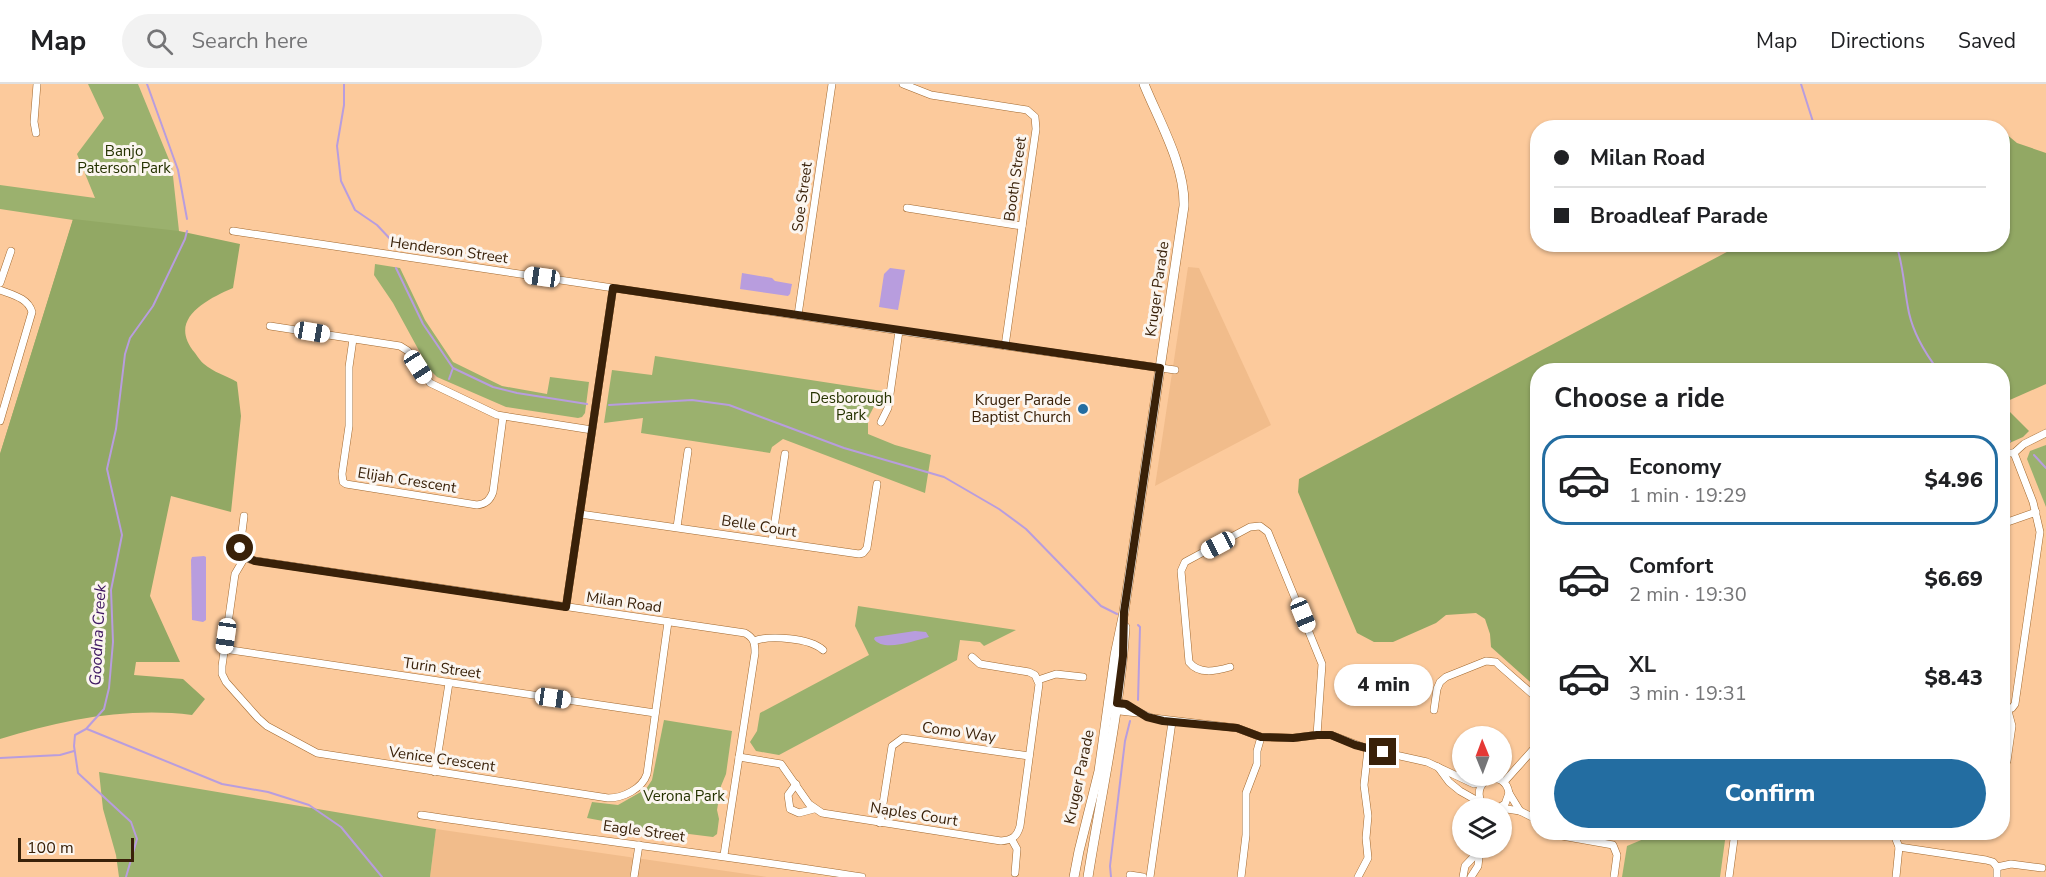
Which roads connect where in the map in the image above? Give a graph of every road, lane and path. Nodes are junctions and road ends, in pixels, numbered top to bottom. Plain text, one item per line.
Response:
1 (37, 84) edge
2 (832, 84) edge
3 (903, 84) edge
4 (1143, 84) edge
5 (36, 133) dead end
6 (907, 208) dead end
7 (1022, 226) junction
8 (233, 231) dead end
9 (11, 251) dead end
10 (0, 283) edge
11 (613, 288) junction
12 (0, 290) edge
13 (798, 315) junction
14 (270, 326) dead end
15 (899, 331) junction
16 (354, 339) junction
17 (1005, 346) junction
18 (1160, 368) junction
19 (1175, 370) dead end
20 (503, 417) junction
21 (0, 420) edge
22 (881, 422) dead end
23 (592, 430) junction
24 (2046, 433) edge
25 (688, 451) dead end
26 (2010, 453) edge
27 (2014, 453) junction
28 (785, 454) dead end
29 (877, 484) dead end
30 (2036, 512) junction
31 (580, 514) junction
32 (244, 516) dead end
33 (2010, 521) edge
34 (677, 527) junction
35 (772, 542) junction
36 (245, 557) junction
37 (566, 607) junction
38 (668, 622) junction
39 (754, 641) junction
40 (224, 649) junction
41 (823, 650) dead end
42 (972, 657) dead end
43 (1230, 667) dead end
44 (1083, 677) dead end
45 (1038, 680) junction
46 (448, 682) junction
47 (1530, 692) edge
48 (1112, 706) junction
49 (2010, 708) edge
50 (1434, 710) dead end
51 (655, 713) junction
52 (1172, 722) junction
53 (2010, 722) edge
54 (1317, 735) junction
55 (1261, 737) junction
56 (2010, 740) edge
57 (1368, 749) junction
58 (1530, 753) edge
59 (1029, 756) junction
60 (739, 757) junction
61 (1438, 767) junction
62 (435, 772) junction
63 (1512, 773) edge
64 (1452, 774) edge
65 (796, 784) junction
66 (1506, 786) edge
67 (1509, 794) junction
68 (1473, 798) edge
69 (1508, 798) edge
70 (814, 809) junction
71 (1512, 810) edge
72 (1520, 811) junction
73 (421, 815) dead end
74 (1530, 816) edge
75 (880, 823) junction
76 (1012, 840) junction
77 (1585, 840) edge
78 (1734, 840) edge
79 (1896, 840) edge
80 (639, 845) junction
81 (1899, 847) junction
82 (724, 855) junction
83 (1472, 858) edge
84 (1478, 858) edge
85 (1996, 867) junction
86 (2042, 868) dead end
87 (1015, 873) dead end
88 (1130, 875) dead end
89 (1074, 876) edge
90 (634, 877) edge
91 (862, 877) edge
92 (1088, 877) edge
93 (1143, 877) edge
94 (1150, 877) edge
95 (1241, 877) edge
96 (1358, 877) edge
97 (1463, 877) edge
98 (1471, 877) edge
99 (1614, 877) edge
100 (1728, 877) edge
101 (1896, 877) edge
102 (1997, 877) edge

1 - 5 street
2 - 13 street, Soe Street
3 - 7 street, Booth Street
4 - 18 street, Kruger Parade
6 - 7 street
7 - 17 street, Booth Street
8 - 11 street, Henderson Street
9 - 10 street
11 - 13 street, Henderson Street
11 - 23 street
12 - 21 street
13 - 15 street, Henderson Street
14 - 16 street
15 - 17 street, Henderson Street
15 - 22 street
16 - 20 street
16 - 20 street, Elijah Crescent
17 - 18 street, Henderson Street
18 - 19 street, Henderson Street
18 - 48 street, Kruger Parade
20 - 23 street
23 - 31 street
24 - 27 street
25 - 34 street
26 - 27 street
27 - 30 street
28 - 35 street
29 - 35 street, Belle Court
30 - 33 street
30 - 49 street
31 - 34 street, Belle Court
31 - 37 street
32 - 36 street
34 - 35 street, Belle Court
36 - 37 street, Milan Road
36 - 40 street, Venice Crescent
37 - 38 street, Milan Road
38 - 39 street, Milan Road
38 - 51 street, Venice Crescent
39 - 41 street
39 - 60 street
40 - 46 street, Turin Street
40 - 62 street, Venice Crescent
42 - 45 street
43 - 54 street
44 - 45 street
45 - 59 street
46 - 51 street, Turin Street
46 - 62 street
47 - 50 street
48 - 52 street
48 - 89 street, Kruger Parade
48 - 92 street, Kruger Parade
51 - 62 street, Venice Crescent
52 - 55 street
52 - 94 street
53 - 56 street
54 - 55 street
54 - 57 street
55 - 95 street
57 - 61 street
57 - 96 street
58 - 63 street
59 - 75 street, Como Way
59 - 76 street
60 - 65 street
60 - 82 street
61 - 64 street
61 - 68 street
65 - 70 street
65 - 70 street, Naples Court
66 - 67 street
67 - 69 street
67 - 72 street
70 - 75 street, Naples Court
71 - 72 street
72 - 74 street
73 - 80 street, Eagle Street
75 - 76 street, Naples Court
76 - 87 street
77 - 99 street
78 - 100 street
79 - 81 street
80 - 82 street, Eagle Street
80 - 90 street
81 - 85 street
81 - 101 street
82 - 91 street, Eagle Street
83 - 97 street
84 - 98 street
85 - 86 street
85 - 102 street
88 - 93 street

